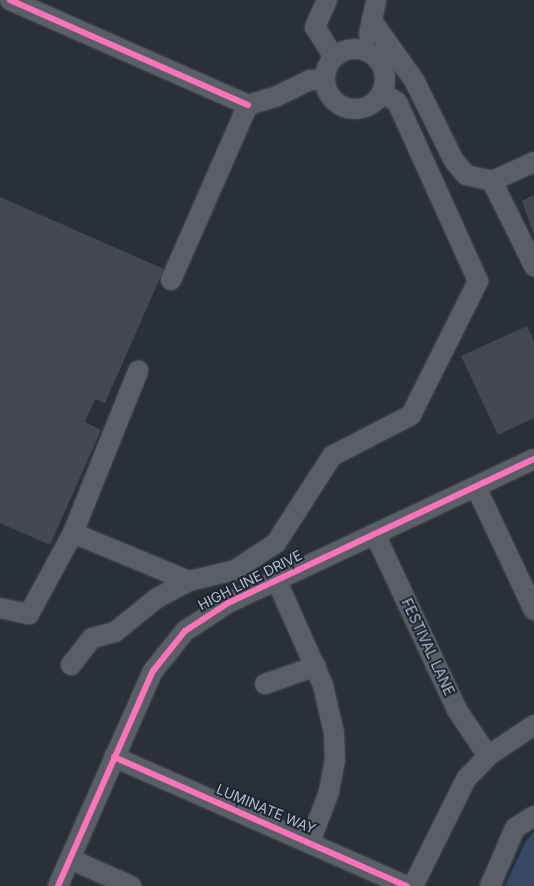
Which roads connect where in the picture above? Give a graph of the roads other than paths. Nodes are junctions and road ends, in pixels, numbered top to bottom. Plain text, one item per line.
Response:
1 (4, 0) edge
2 (10, 0) edge
3 (327, 0) edge
4 (376, 0) edge
5 (0, 2) edge
6 (372, 21) junction
7 (366, 50) junction
8 (334, 57) junction
9 (325, 80) junction
10 (382, 93) junction
11 (248, 104) junction
12 (534, 162) edge
13 (492, 181) junction
14 (534, 266) edge
15 (171, 280) dead end
16 (138, 371) dead end
17 (534, 460) edge
18 (476, 487) junction
19 (73, 533) junction
20 (375, 534) junction
21 (276, 579) junction
22 (189, 581) junction
23 (0, 608) edge
24 (534, 610) edge
25 (71, 665) dead end
26 (316, 666) junction
27 (265, 684) dead end
28 (534, 725) edge
29 (488, 756) junction
30 (114, 757) junction
31 (534, 816) edge
32 (310, 842) junction
33 (70, 859) junction
34 (58, 886) edge
35 (131, 886) edge
36 (407, 886) edge
37 (413, 886) edge
38 (490, 886) edge

1 - 5 street
2 - 11 street
3 - 8 street
4 - 6 street
6 - 7 street
6 - 13 street
7 - 8 street
7 - 10 street
8 - 9 street
9 - 10 street
9 - 11 street
10 - 22 street
11 - 15 street
12 - 13 street
13 - 14 street
16 - 19 street
17 - 18 street, HIGH LINE DRIVE
18 - 20 street, HIGH LINE DRIVE
18 - 24 street
19 - 22 street
19 - 23 street
20 - 21 street, HIGH LINE DRIVE
20 - 29 street, FESTIVAL LANE
21 - 26 street
21 - 30 street, HIGH LINE DRIVE
22 - 25 street
26 - 27 street
26 - 32 street
28 - 29 street
29 - 37 street
30 - 32 street, LUMINATE WAY
30 - 33 street, HIGH LINE DRIVE
31 - 38 street
32 - 36 street, LUMINATE WAY
33 - 34 street, HIGH LINE DRIVE
33 - 35 street

